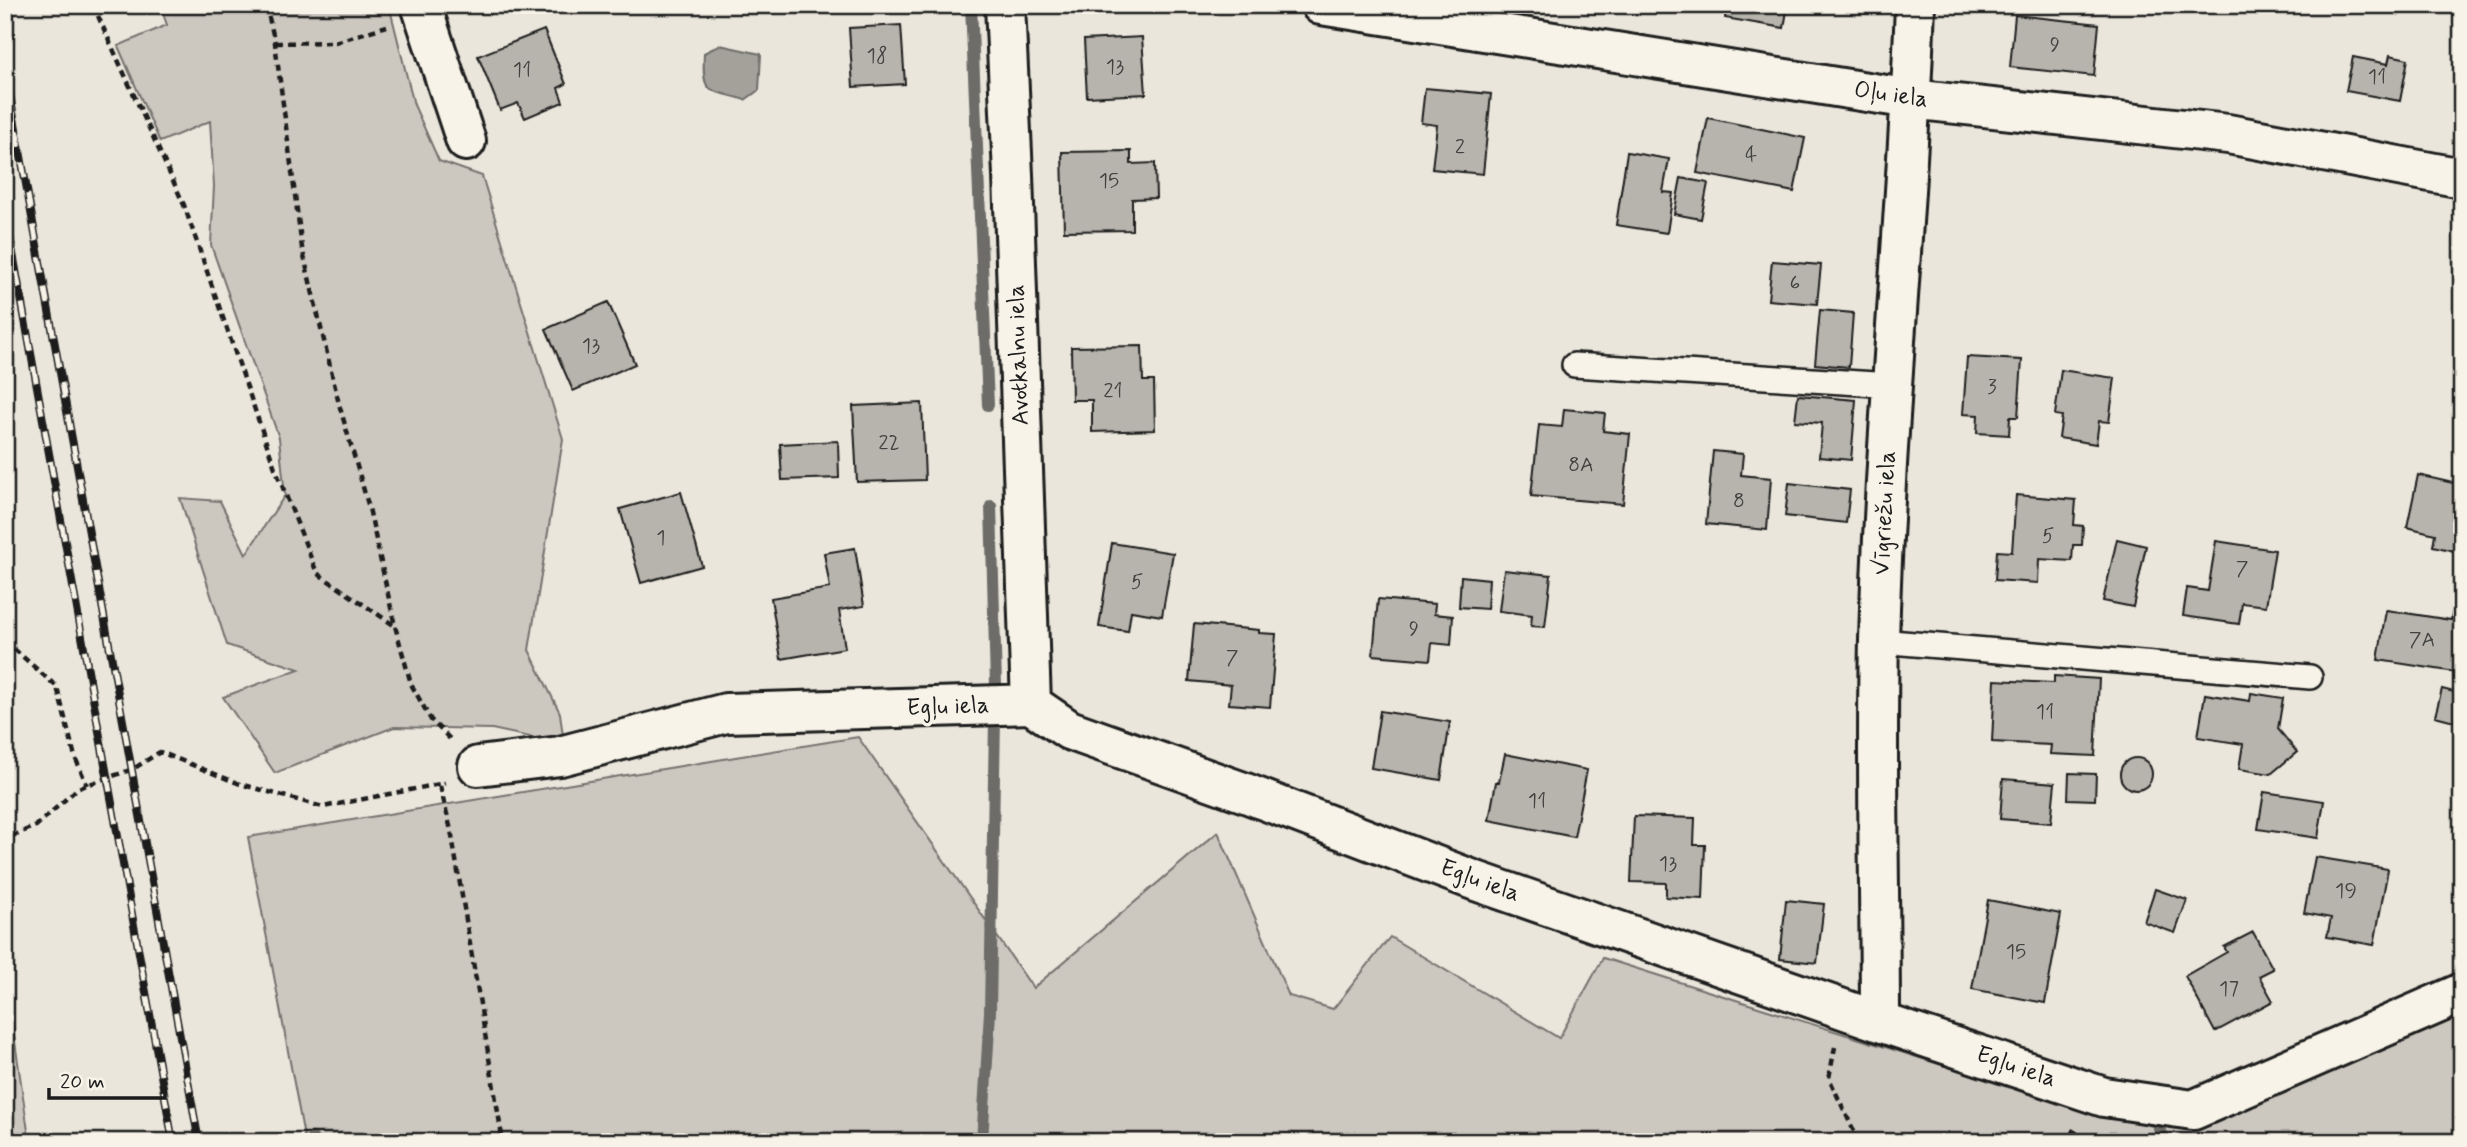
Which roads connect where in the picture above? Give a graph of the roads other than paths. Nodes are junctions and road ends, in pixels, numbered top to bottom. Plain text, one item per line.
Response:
1 (421, 5) edge
2 (1005, 5) edge
3 (1321, 5) edge
4 (1915, 5) edge
5 (1911, 99) junction
6 (466, 141) dead end
7 (2462, 178) edge
8 (1574, 365) dead end
9 (1891, 385) junction
10 (1879, 641) junction
11 (2309, 677) dead end
12 (1031, 704) junction
13 (478, 766) road end
14 (2462, 993) edge
15 (1880, 1022) junction

1 - 6 street
2 - 12 street, Avotkalnu iela
3 - 5 street, Oļu iela
4 - 5 street, Vīgriežu iela
5 - 7 street, Oļu iela
5 - 9 street, Vīgriežu iela
8 - 9 lane
9 - 10 street, Vīgriežu iela
10 - 11 lane
10 - 15 street, Vīgriežu iela
12 - 13 street, Egļu iela
12 - 15 street, Egļu iela
14 - 15 street, Egļu iela

